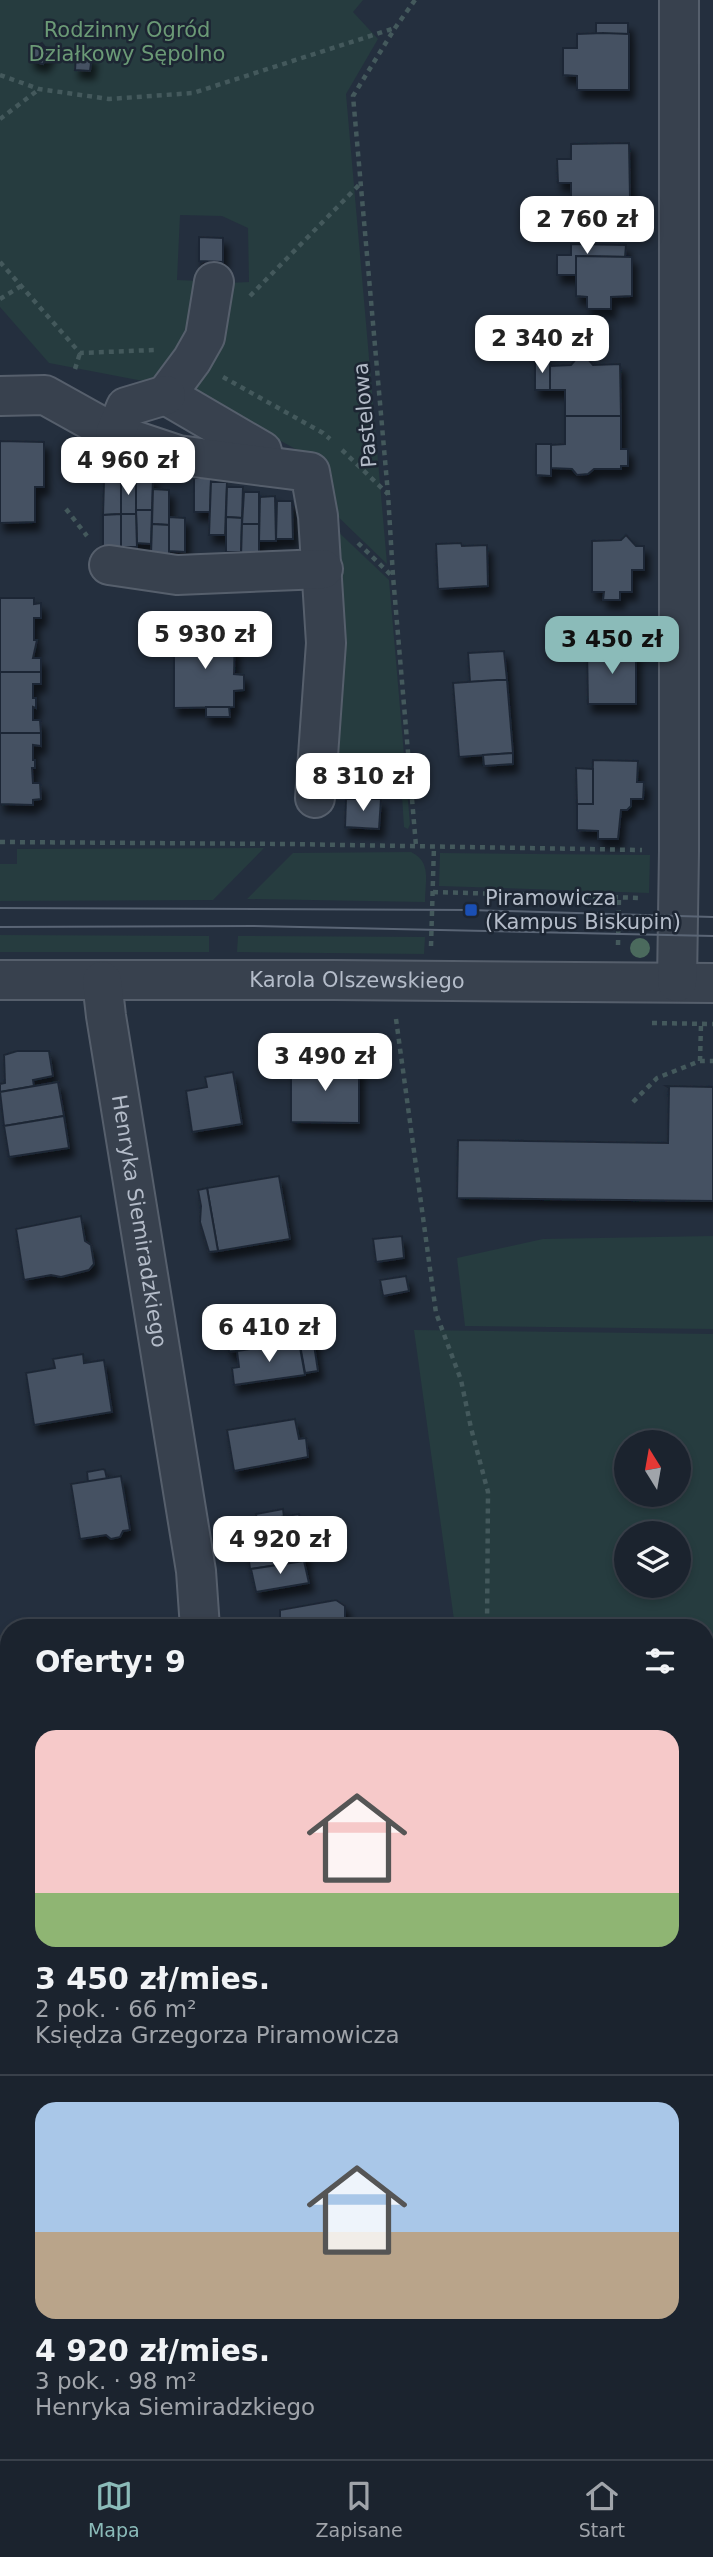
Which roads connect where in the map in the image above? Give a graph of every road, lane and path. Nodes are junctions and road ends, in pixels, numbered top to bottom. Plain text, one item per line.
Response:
1 (415, 0) edge
2 (679, 0) edge
3 (395, 28) junction
4 (0, 75) edge
5 (39, 89) junction
6 (0, 119) edge
7 (360, 184) junction
8 (214, 282) dead end
9 (21, 286) dead end
10 (0, 299) edge
11 (205, 337) junction
12 (166, 395) junction
13 (0, 396) edge
14 (115, 435) junction
15 (265, 467) junction
16 (109, 565) dead end
17 (323, 569) junction
18 (315, 798) dead end
19 (0, 842) edge
20 (416, 846) junction
21 (434, 846) junction
22 (679, 851) junction
23 (433, 892) junction
24 (619, 897) junction
25 (645, 898) dead end
26 (444, 947) dead end
27 (618, 951) dead end
28 (0, 980) edge
29 (102, 981) junction
30 (695, 983) edge
31 (396, 1018) dead end
32 (701, 1024) dead end
33 (700, 1061) junction
34 (713, 1061) edge
35 (633, 1102) dead end
36 (200, 1619) edge
37 (487, 1619) edge

1 - 3 path, Pastelowa
2 - 22 street
3 - 5 path
3 - 7 path, Pastelowa
4 - 5 path
5 - 6 path
7 - 11 path
7 - 20 path, Pastelowa
8 - 11 street
9 - 10 path
11 - 12 street
12 - 14 street
12 - 15 street
13 - 14 street
14 - 15 street
15 - 17 street
16 - 17 street
17 - 18 street
19 - 20 path
20 - 21 path
21 - 22 path
21 - 23 path
22 - 30 street
23 - 24 path
23 - 26 path
24 - 25 path
24 - 27 path
28 - 29 street, Karola Olszewskiego
29 - 30 street, Karola Olszewskiego
29 - 36 street, Henryka Siemiradzkiego
31 - 37 path
32 - 33 path
33 - 34 path
33 - 35 path

